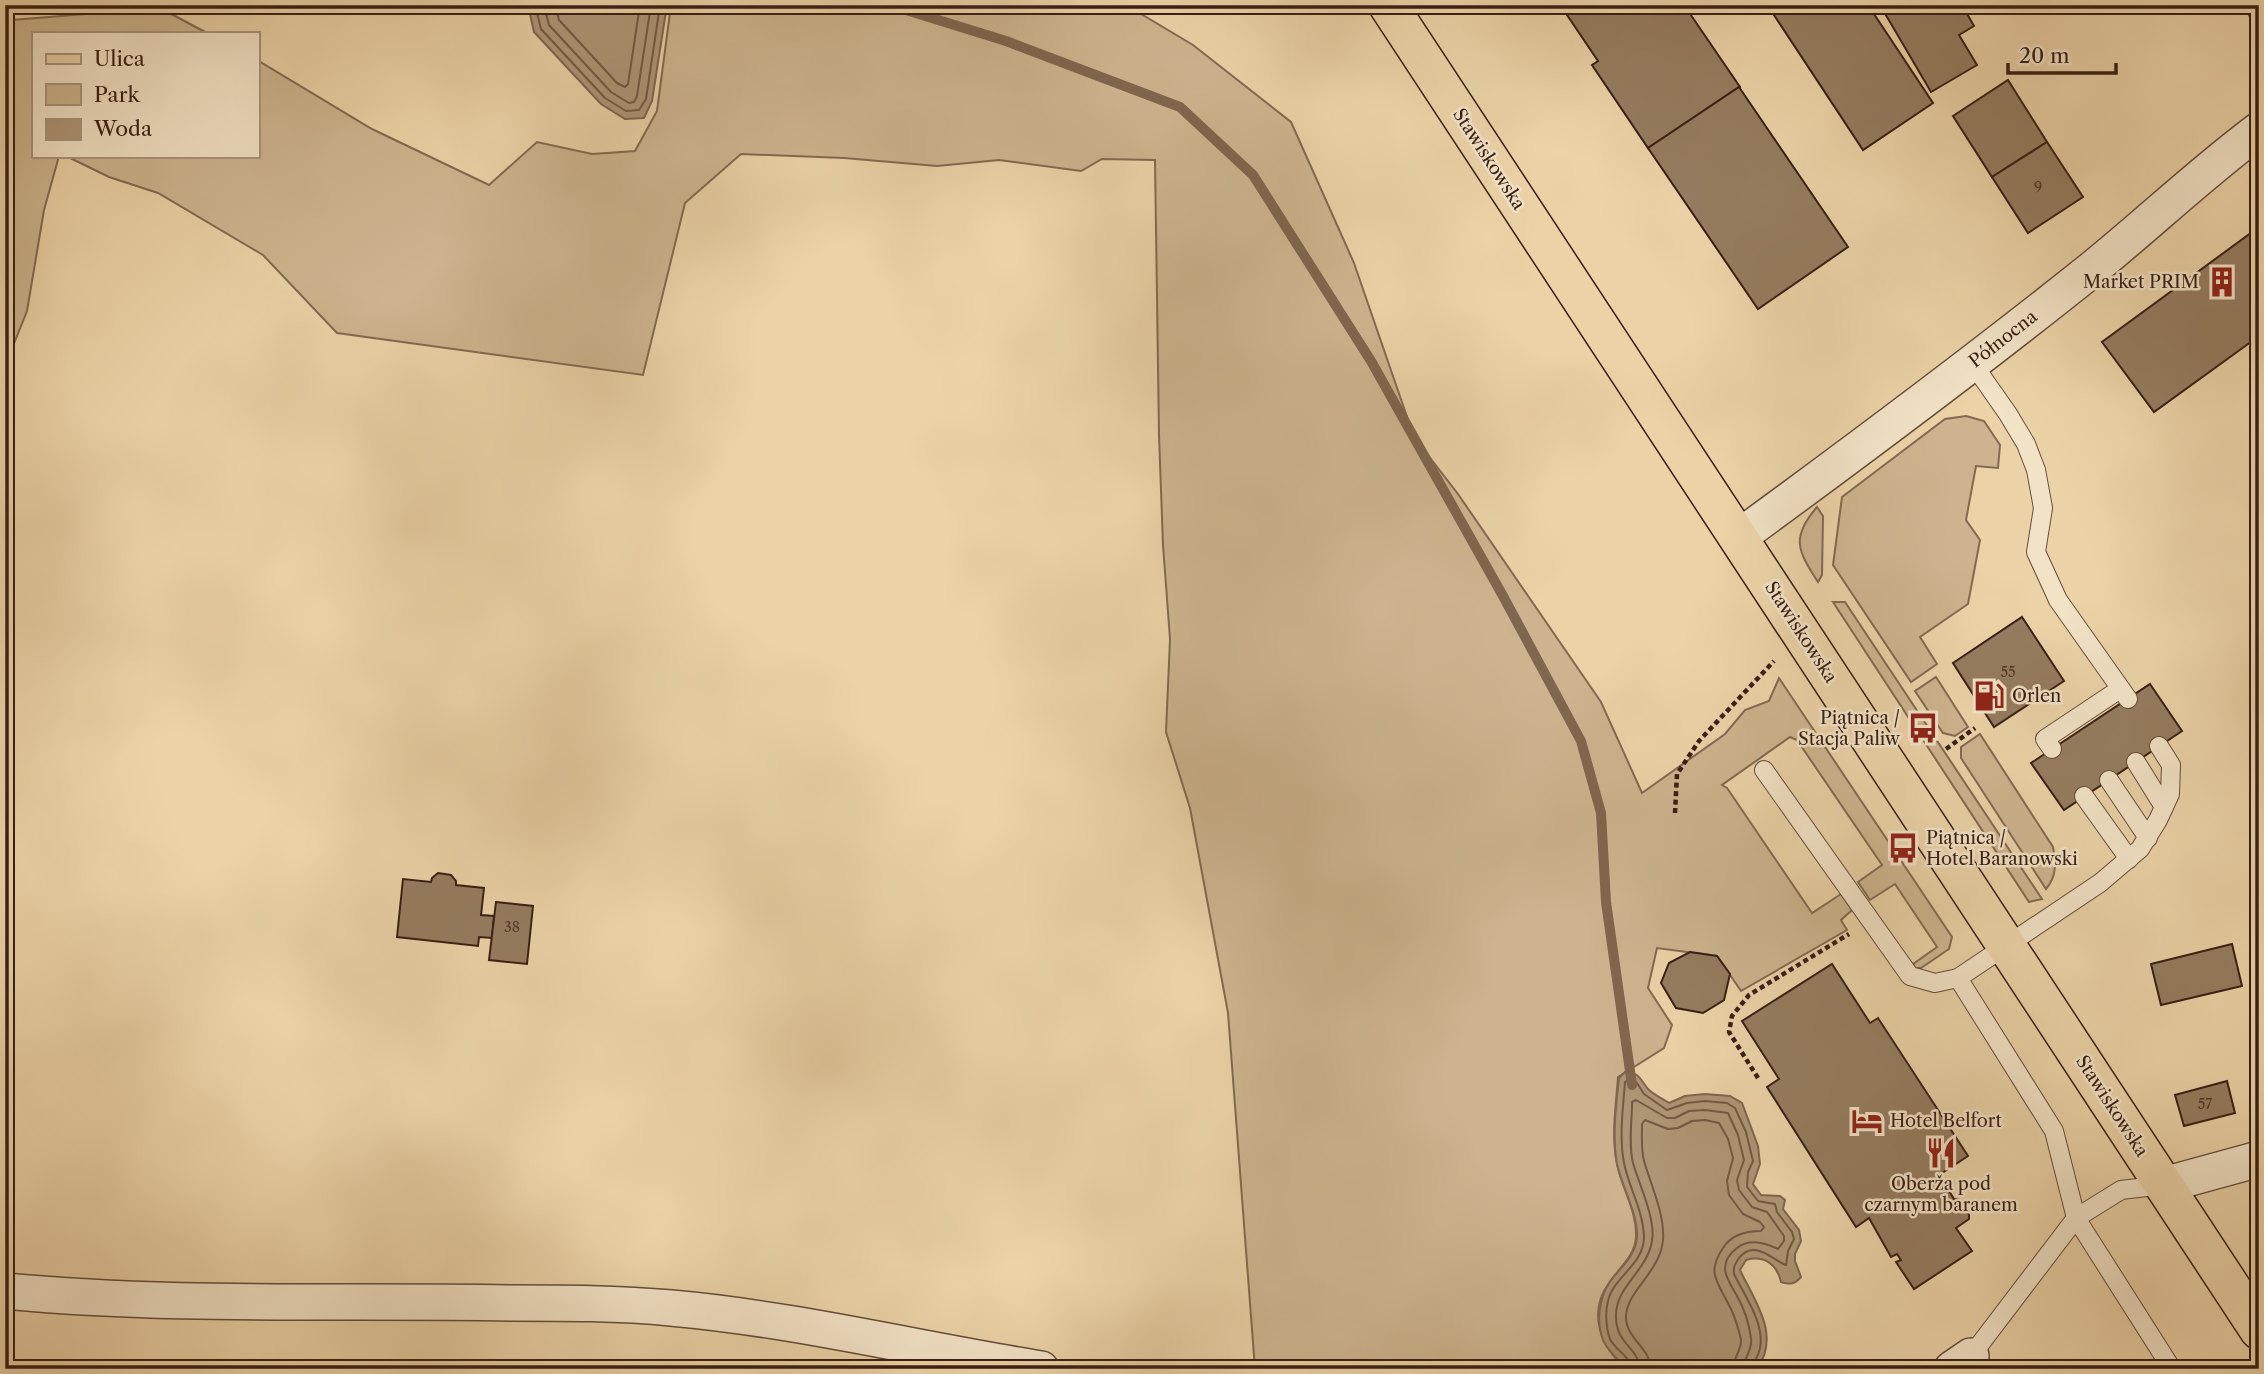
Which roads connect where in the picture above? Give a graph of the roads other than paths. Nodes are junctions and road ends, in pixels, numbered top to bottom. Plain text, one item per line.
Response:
1 (1388, 5) edge
2 (2253, 5) edge
3 (2259, 14) edge
4 (2259, 131) edge
5 (1973, 364) junction
6 (1739, 537) junction
7 (2159, 746) dead end
8 (2052, 749) dead end
9 (2136, 762) dead end
10 (1765, 770) dead end
11 (2109, 780) dead end
12 (2084, 796) dead end
13 (2164, 807) junction
14 (2147, 838) junction
15 (2129, 859) junction
16 (2005, 944) junction
17 (1958, 978) junction
18 (2259, 1159) edge
19 (2164, 1185) junction
20 (2076, 1218) junction
21 (5, 1291) edge
22 (2259, 1330) edge
23 (1962, 1362) edge
24 (1041, 1369) edge
25 (2172, 1369) edge

1 - 6 main road, Stawiskowska
2 - 3 lane
4 - 5 street, Północna
5 - 6 street, Północna
5 - 8 lane
6 - 16 main road, Stawiskowska
7 - 13 lane
9 - 13 lane
10 - 17 lane
11 - 14 lane
12 - 15 lane
13 - 14 lane
14 - 15 lane
15 - 16 lane
16 - 17 lane
16 - 19 main road, Stawiskowska
17 - 20 lane
18 - 19 street
19 - 20 lane
19 - 22 main road, Stawiskowska
20 - 23 lane
20 - 25 lane
21 - 24 street

